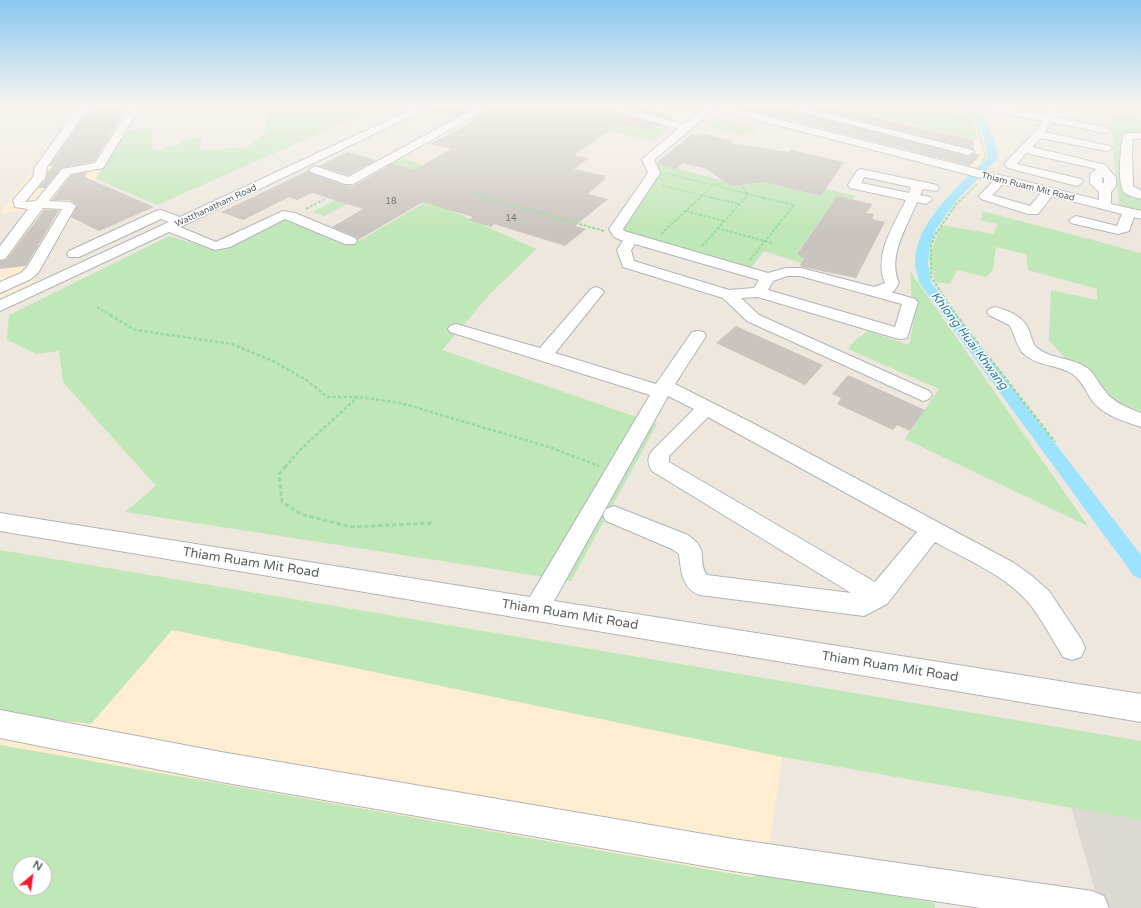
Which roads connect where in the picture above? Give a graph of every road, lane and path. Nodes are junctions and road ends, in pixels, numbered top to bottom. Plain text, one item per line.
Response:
1 (56, 146) edge
2 (112, 146) edge
3 (315, 146) edge
4 (342, 146) edge
5 (407, 146) edge
6 (663, 146) edge
7 (847, 146) edge
8 (864, 146) edge
9 (983, 146) edge
10 (1027, 146) edge
11 (1098, 146) edge
12 (1127, 146) edge
13 (950, 147) joint
14 (1106, 148) dead end
15 (1024, 149) junction
16 (385, 150) dead end
17 (968, 152) dead end
18 (399, 154) junction
19 (291, 157) dead end
20 (979, 165) dead end
21 (936, 167) junction
22 (315, 170) dead end
23 (657, 171) junction
24 (257, 173) dead end
25 (989, 180) junction
26 (268, 182) junction
27 (1076, 182) dead end
28 (725, 183) dead end
29 (713, 185) junction
30 (741, 185) dead end
31 (918, 185) junction
32 (933, 188) junction
33 (1049, 192) junction
34 (472, 193) dead end
35 (748, 194) junction
36 (703, 195) junction
37 (1141, 195) edge
38 (913, 198) junction
39 (325, 200) dead end
40 (926, 200) junction
41 (1083, 201) junction
42 (40, 204) junction
43 (739, 204) junction
44 (1105, 206) junction
45 (686, 211) junction
46 (1135, 214) edge
47 (292, 217) junction
48 (1076, 220) junction
49 (723, 221) junction
50 (177, 225) junction
51 (717, 228) junction
52 (1073, 233) dead end
53 (625, 236) junction
54 (350, 241) dead end
55 (765, 241) junction
56 (772, 243) dead end
57 (650, 245) junction
58 (87, 248) junction
59 (74, 254) dead end
60 (0, 256) edge
61 (692, 256) junction
62 (106, 257) junction
63 (741, 271) junction
64 (768, 278) junction
65 (0, 288) edge
66 (907, 291) junction
67 (596, 292) dead end
68 (759, 292) junction
69 (873, 292) junction
70 (728, 295) junction
71 (3, 301) edge
72 (97, 307) dead end
73 (995, 312) dead end
74 (800, 321) junction
75 (456, 329) dead end
76 (698, 336) dead end
77 (544, 355) junction
78 (662, 389) junction
79 (923, 396) dead end
80 (358, 397) junction
81 (706, 408) junction
82 (1141, 420) edge
83 (1055, 442) dead end
84 (615, 472) junction
85 (614, 515) dead end
86 (0, 522) edge
87 (432, 524) dead end
88 (932, 529) junction
89 (878, 596) junction
90 (536, 610) junction
91 (1072, 648) dead end
92 (1141, 708) edge
93 (0, 724) edge
94 (1092, 908) edge

1 - 42 street
2 - 42 street
3 - 19 street
4 - 26 street, Watthanatham Road
5 - 18 street
6 - 23 street
7 - 21 street
8 - 21 street, Thiam Ruam Mit Road
9 - 20 path
10 - 15 street
11 - 14 street
12 - 37 street
13 - 17 street
13 - 21 street
15 - 27 street
15 - 44 street
16 - 18 street
18 - 22 street
21 - 25 street, Thiam Ruam Mit Road
21 - 31 street
21 - 32 street
23 - 29 path
23 - 36 path
23 - 53 street
24 - 26 street
25 - 33 street, Thiam Ruam Mit Road
25 - 33 street
25 - 83 path
26 - 50 street, Watthanatham Road
28 - 29 path
29 - 35 path
29 - 36 path
30 - 35 path
31 - 32 street
31 - 38 street
31 - 38 street
32 - 40 street
33 - 41 street, Thiam Ruam Mit Road
34 - 53 path
35 - 43 path
35 - 55 path
36 - 43 path
36 - 45 path
38 - 40 street
38 - 69 street
39 - 47 path
40 - 66 street
41 - 44 street, Thiam Ruam Mit Road
41 - 48 street
42 - 60 street
42 - 65 street
43 - 49 path
44 - 46 street, Thiam Ruam Mit Road
45 - 49 path
45 - 57 path
46 - 48 street
47 - 50 street
47 - 54 street
48 - 52 street
49 - 51 path
50 - 58 street
50 - 62 street, Watthanatham Road
51 - 55 path
51 - 61 path
53 - 57 street
53 - 70 street
55 - 56 path
55 - 63 path
57 - 61 street
58 - 59 street
58 - 62 street
61 - 63 street
62 - 71 street, Watthanatham Road
63 - 64 street
64 - 68 street
64 - 69 street
66 - 69 street
66 - 74 street
67 - 77 street
68 - 70 street
68 - 74 street
70 - 74 street
72 - 80 path
73 - 82 street
74 - 79 street
75 - 77 street
76 - 78 street
77 - 78 street
78 - 81 street
78 - 84 street
80 - 84 path
80 - 87 path
81 - 88 street
81 - 89 street
84 - 90 street
85 - 89 street
86 - 90 street, Thiam Ruam Mit Road
88 - 89 street
88 - 91 street
90 - 92 street, Thiam Ruam Mit Road
93 - 94 street

